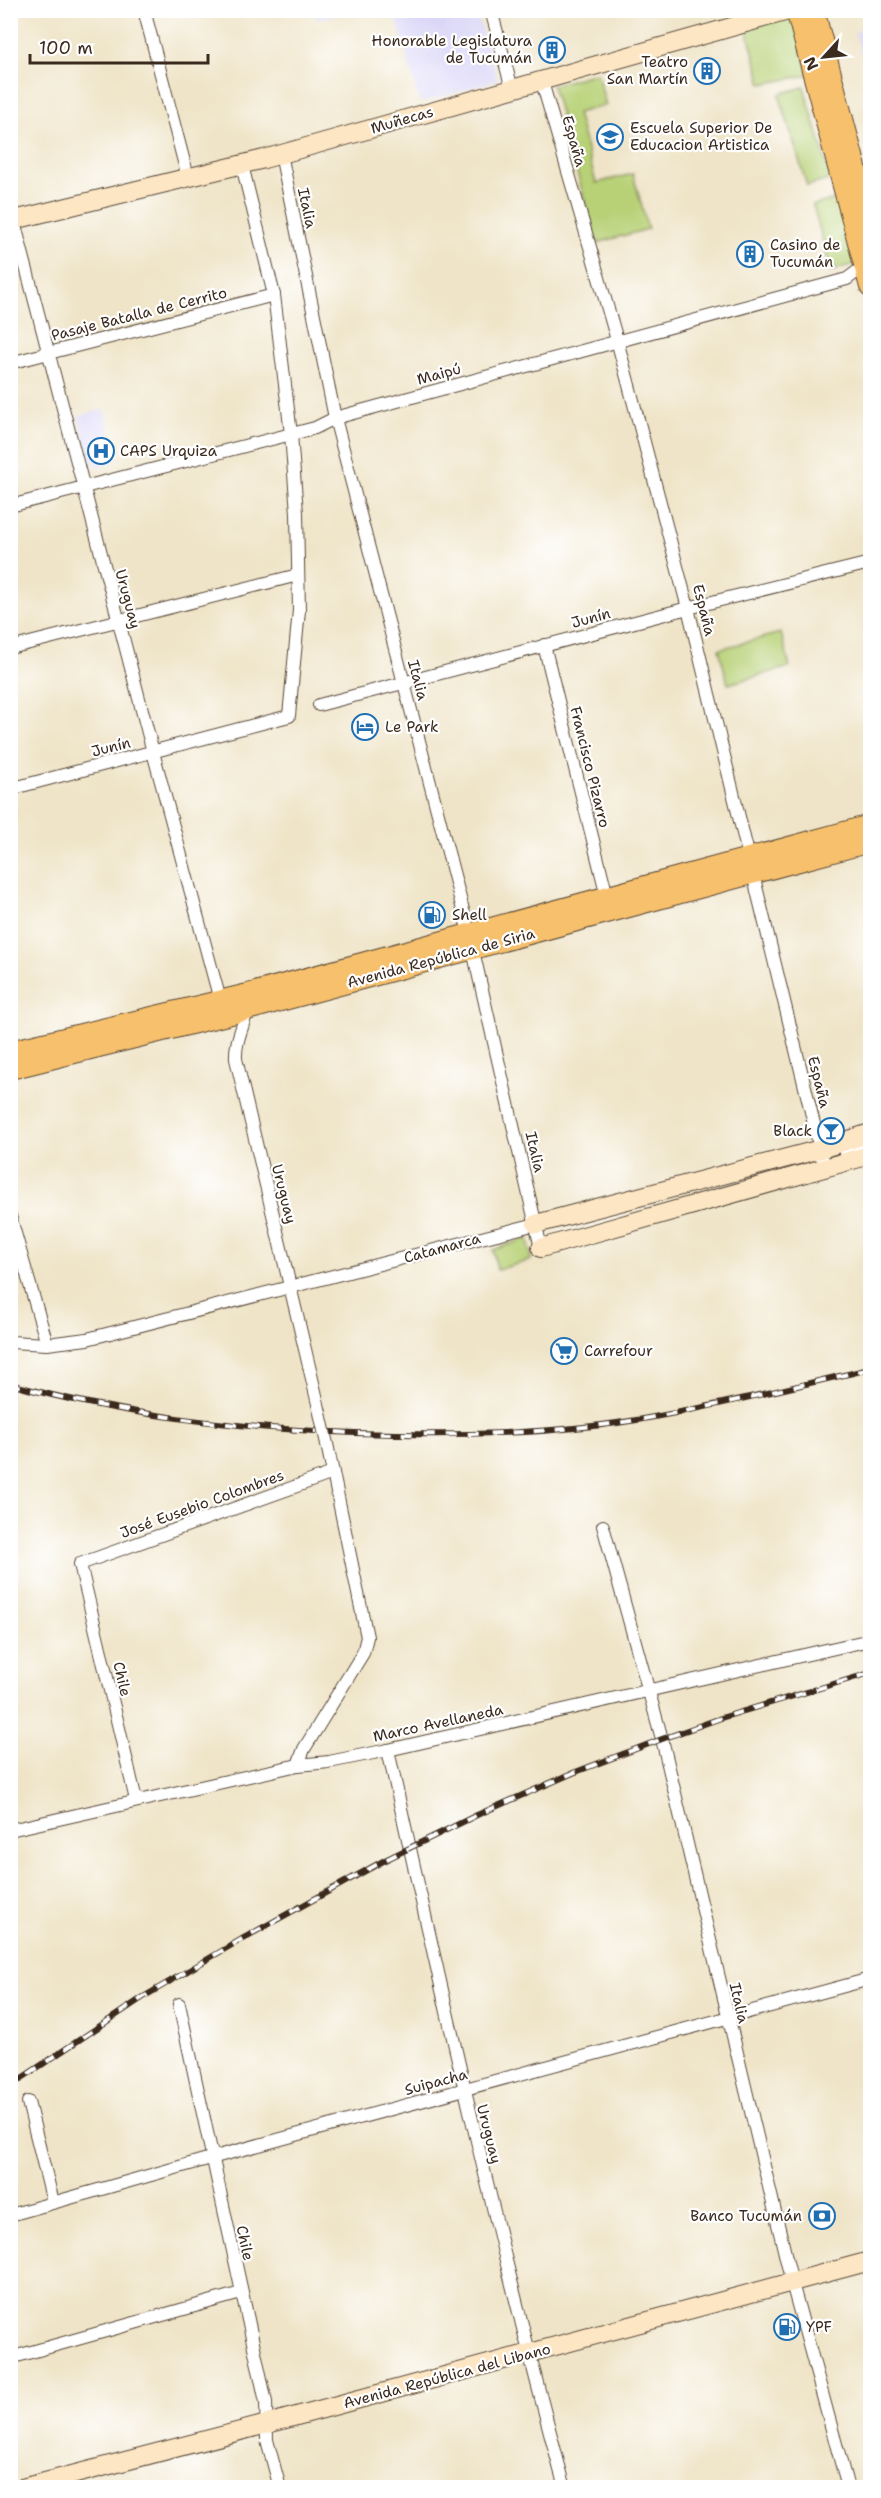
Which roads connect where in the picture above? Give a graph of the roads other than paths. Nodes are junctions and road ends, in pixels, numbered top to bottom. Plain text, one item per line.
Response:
1 (144, 10) edge
2 (491, 10) edge
3 (794, 10) edge
4 (814, 10) edge
5 (542, 82) junction
6 (512, 89) junction
7 (281, 154) junction
8 (242, 165) junction
9 (188, 177) junction
10 (12, 216) edge
11 (870, 220) edge
12 (868, 264) edge
13 (870, 287) edge
14 (274, 295) junction
15 (616, 340) junction
16 (48, 352) junction
17 (10, 363) edge
18 (335, 418) junction
19 (291, 434) junction
20 (83, 488) junction
21 (10, 506) edge
22 (870, 563) edge
23 (298, 575) junction
24 (688, 608) junction
25 (119, 621) junction
26 (544, 645) junction
27 (10, 648) edge
28 (403, 682) junction
29 (319, 705) dead end
30 (153, 752) junction
31 (10, 789) edge
32 (870, 825) edge
33 (870, 842) edge
34 (750, 866) junction
35 (607, 896) junction
36 (470, 941) junction
37 (235, 1002) junction
38 (10, 1051) edge
39 (10, 1069) edge
40 (870, 1133) edge
41 (870, 1143) edge
42 (870, 1155) edge
43 (823, 1160) junction
44 (10, 1216) edge
45 (536, 1224) junction
46 (541, 1248) joint
47 (292, 1288) junction
48 (10, 1342) edge
49 (47, 1344) junction
50 (333, 1473) junction
51 (603, 1526) dead end
52 (80, 1564) joint
53 (870, 1640) edge
54 (649, 1692) junction
55 (388, 1750) junction
56 (298, 1765) junction
57 (136, 1800) junction
58 (10, 1830) edge
59 (870, 1979) edge
60 (179, 2004) dead end
61 (727, 2019) junction
62 (463, 2090) junction
63 (27, 2102) dead end
64 (212, 2158) junction
65 (53, 2202) junction
66 (10, 2215) edge
67 (870, 2261) edge
68 (792, 2283) junction
69 (241, 2294) junction
70 (528, 2354) junction
71 (10, 2358) edge
72 (267, 2424) junction
73 (22, 2487) edge
74 (280, 2487) edge
75 (565, 2487) edge
76 (848, 2487) edge

1 - 9 street
2 - 6 street
3 - 5 main road, Muñecas
3 - 12 main road
4 - 11 main road
5 - 6 main road, Muñecas
5 - 15 street, España
6 - 7 main road, Muñecas
7 - 8 main road, Muñecas
7 - 18 street, Italia
8 - 9 main road, Muñecas
8 - 14 street
9 - 10 main road, Muñecas
10 - 16 street, Uruguay
12 - 13 main road
12 - 15 street, Maipú
14 - 16 street, Pasaje Batalla de Cerrito
14 - 19 street
15 - 18 street, Maipú
15 - 24 street, España
16 - 17 street, Pasaje Batalla de Cerrito
16 - 20 street, Uruguay
18 - 19 street, Maipú
18 - 28 street, Italia
19 - 20 street, Maipú
19 - 23 street
20 - 21 street, Maipú
20 - 25 street, Uruguay
22 - 24 street, Junín
23 - 25 street
23 - 30 street, Junín
24 - 26 street, Junín
24 - 34 street, España
25 - 27 street
25 - 30 street, Uruguay
26 - 28 street, Junín
26 - 35 street, Francisco Pizarro
28 - 29 street, Junín
28 - 36 street, Italia
30 - 31 street, Junín
30 - 37 street, Uruguay
32 - 34 main road, Avenida República de Siria
33 - 34 main road, Avenida República de Siria
34 - 35 main road, Avenida República de Siria
34 - 36 main road, Avenida República de Siria
34 - 43 street, España
35 - 36 main road, Avenida República de Siria
36 - 37 main road, Avenida República de Siria
36 - 45 street, Italia
37 - 38 main road, Avenida República de Siria
37 - 39 main road, Avenida República de Siria
37 - 47 street, Uruguay
40 - 43 main road, Catamarca
41 - 43 street
42 - 43 main road, Catamarca
43 - 45 main road, Catamarca
43 - 46 main road, Catamarca
44 - 49 street
45 - 46 street, Italia
45 - 47 street, Catamarca
47 - 49 street, Catamarca
47 - 50 street, Uruguay, bridge
48 - 49 street, Catamarca
50 - 52 street, José Eusebio Colombres
50 - 56 street
51 - 54 street, Italia
52 - 57 street, Chile
53 - 54 street, Marco Avellaneda
54 - 55 street, Marco Avellaneda
54 - 61 street, Italia
55 - 56 street, Marco Avellaneda
55 - 62 street, Uruguay
56 - 57 street, Marco Avellaneda
57 - 58 street, Marco Avellaneda
59 - 61 street, Suipacha
60 - 64 street, Chile
61 - 62 street, Suipacha
61 - 68 street, Italia
62 - 64 street, Suipacha
62 - 70 street, Uruguay
63 - 65 street
64 - 65 street, Suipacha
64 - 69 street, Chile
65 - 66 street, Suipacha
67 - 68 main road, Avenida República del Libano
68 - 70 main road, Avenida República del Libano
68 - 76 street, Italia
69 - 71 street
69 - 72 street, Chile
70 - 72 main road, Avenida República del Libano
70 - 75 street, Uruguay
72 - 73 main road, Avenida República del Libano
72 - 74 street, Chile

